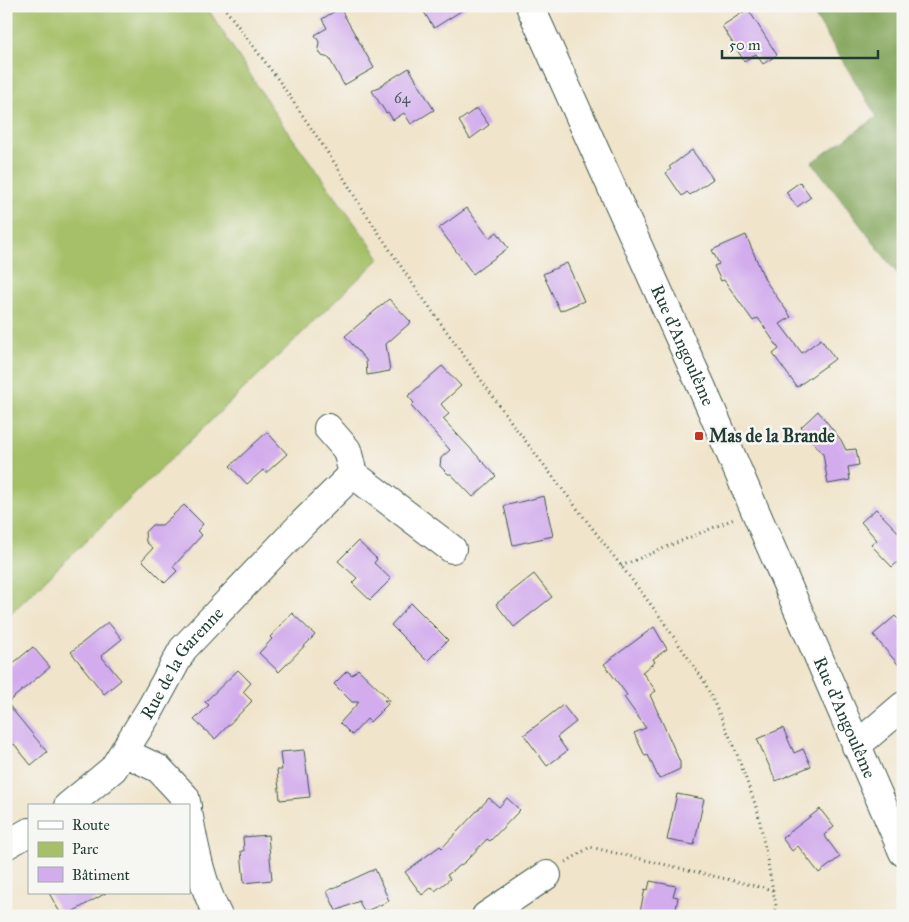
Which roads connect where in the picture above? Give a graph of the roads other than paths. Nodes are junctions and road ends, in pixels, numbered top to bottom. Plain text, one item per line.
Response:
1 (530, 6) edge
2 (328, 428) dead end
3 (353, 474) junction
4 (452, 549) dead end
5 (903, 706) edge
6 (856, 746) junction
7 (124, 752) junction
8 (70, 804) edge
9 (187, 804) edge
10 (190, 822) edge
11 (28, 833) edge
12 (6, 845) edge
13 (903, 852) edge
14 (547, 875) road end
15 (218, 916) edge
16 (486, 916) edge

1 - 6 street, Rue d'Angoulême
2 - 3 street
3 - 4 street
3 - 7 street, Rue de la Garenne
5 - 6 street
6 - 13 street, Rue d'Angoulême
7 - 8 street, Rue de la Garenne
7 - 9 street
10 - 15 street
11 - 12 street
14 - 16 street

